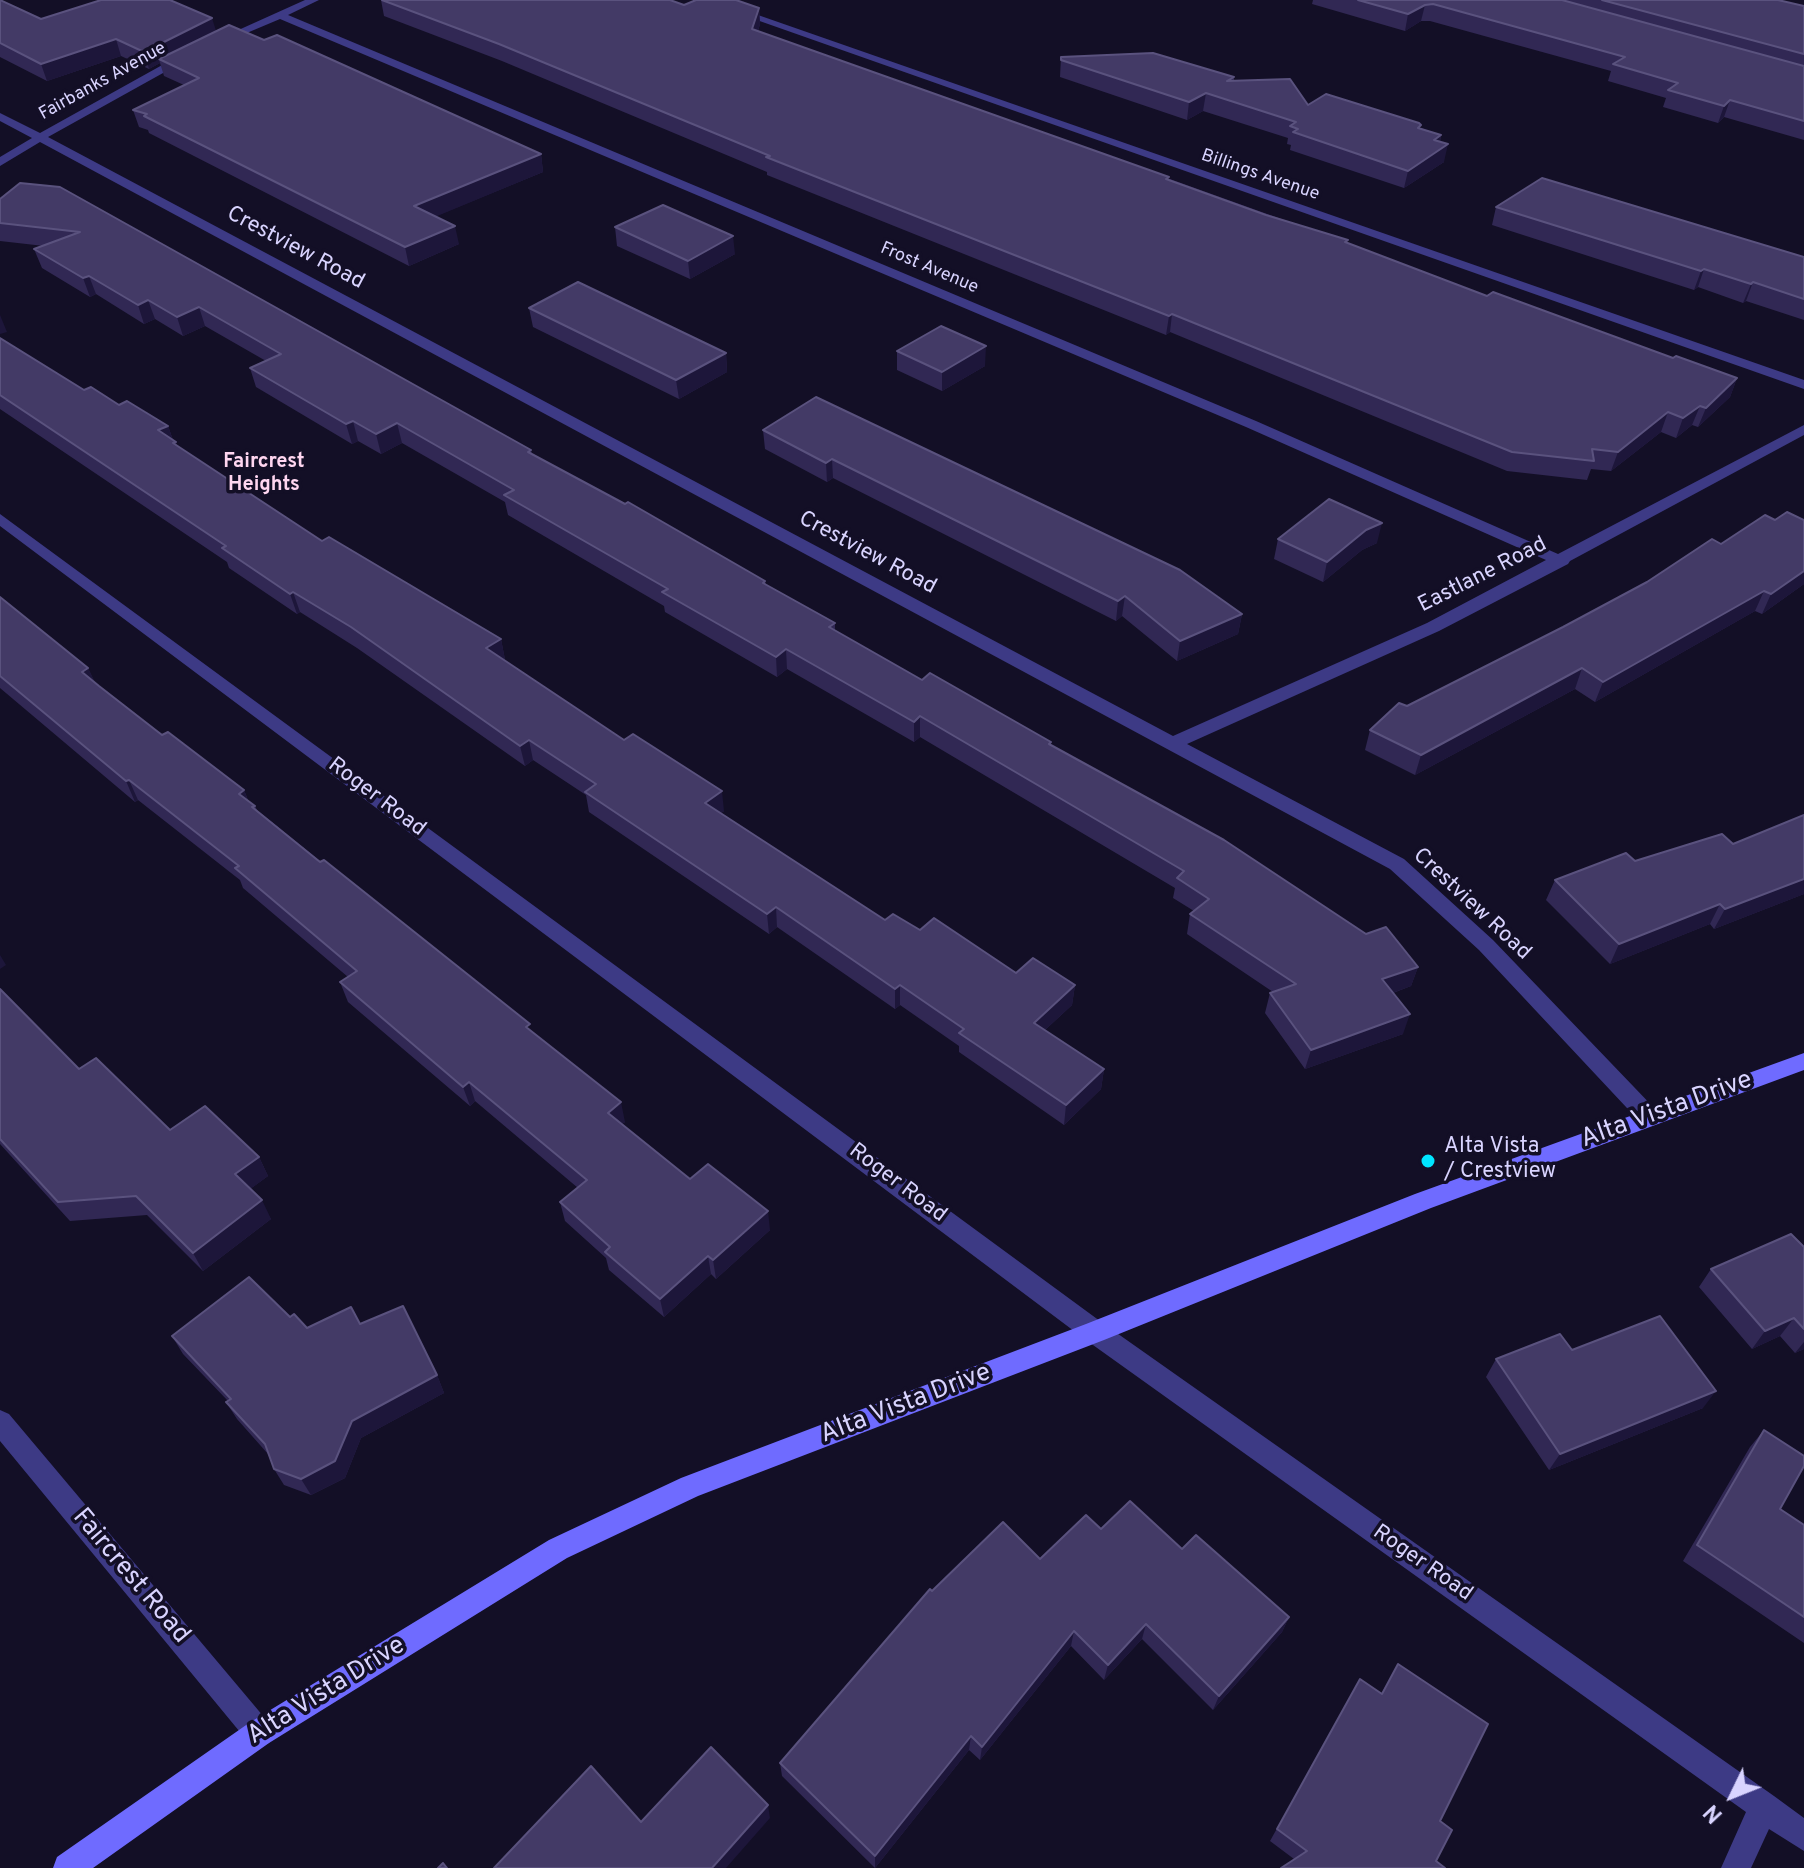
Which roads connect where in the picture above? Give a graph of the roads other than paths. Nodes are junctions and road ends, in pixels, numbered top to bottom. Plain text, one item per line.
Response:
1 (314, 0) edge
2 (705, 0) edge
3 (280, 15) junction
4 (211, 44) edge
5 (197, 50) edge
6 (0, 116) edge
7 (41, 137) junction
8 (0, 162) edge
9 (1804, 385) edge
10 (1804, 429) edge
11 (0, 519) edge
12 (1562, 561) junction
13 (1173, 743) junction
14 (1804, 1061) edge
15 (1649, 1117) junction
16 (1095, 1332) junction
17 (0, 1422) edge
18 (259, 1733) junction
19 (1764, 1806) junction
20 (1804, 1836) edge
21 (68, 1868) edge
22 (1736, 1868) edge

1 - 3 street
2 - 9 street, Billings Avenue
3 - 4 street
3 - 12 street, Frost Avenue
5 - 7 street, Fairbanks Avenue
6 - 7 street, Crestview Road
7 - 8 street, Fairbanks Avenue
7 - 13 street, Crestview Road
10 - 12 street, Eastlane Road
11 - 16 street, Roger Road
12 - 13 street, Eastlane Road
13 - 15 street, Crestview Road
14 - 15 street, Alta Vista Drive
15 - 16 street, Alta Vista Drive
16 - 18 street, Alta Vista Drive
16 - 19 street, Roger Road
17 - 18 street, Faircrest Road
18 - 21 street, Alta Vista Drive
19 - 20 street, Roger Road
19 - 22 street

